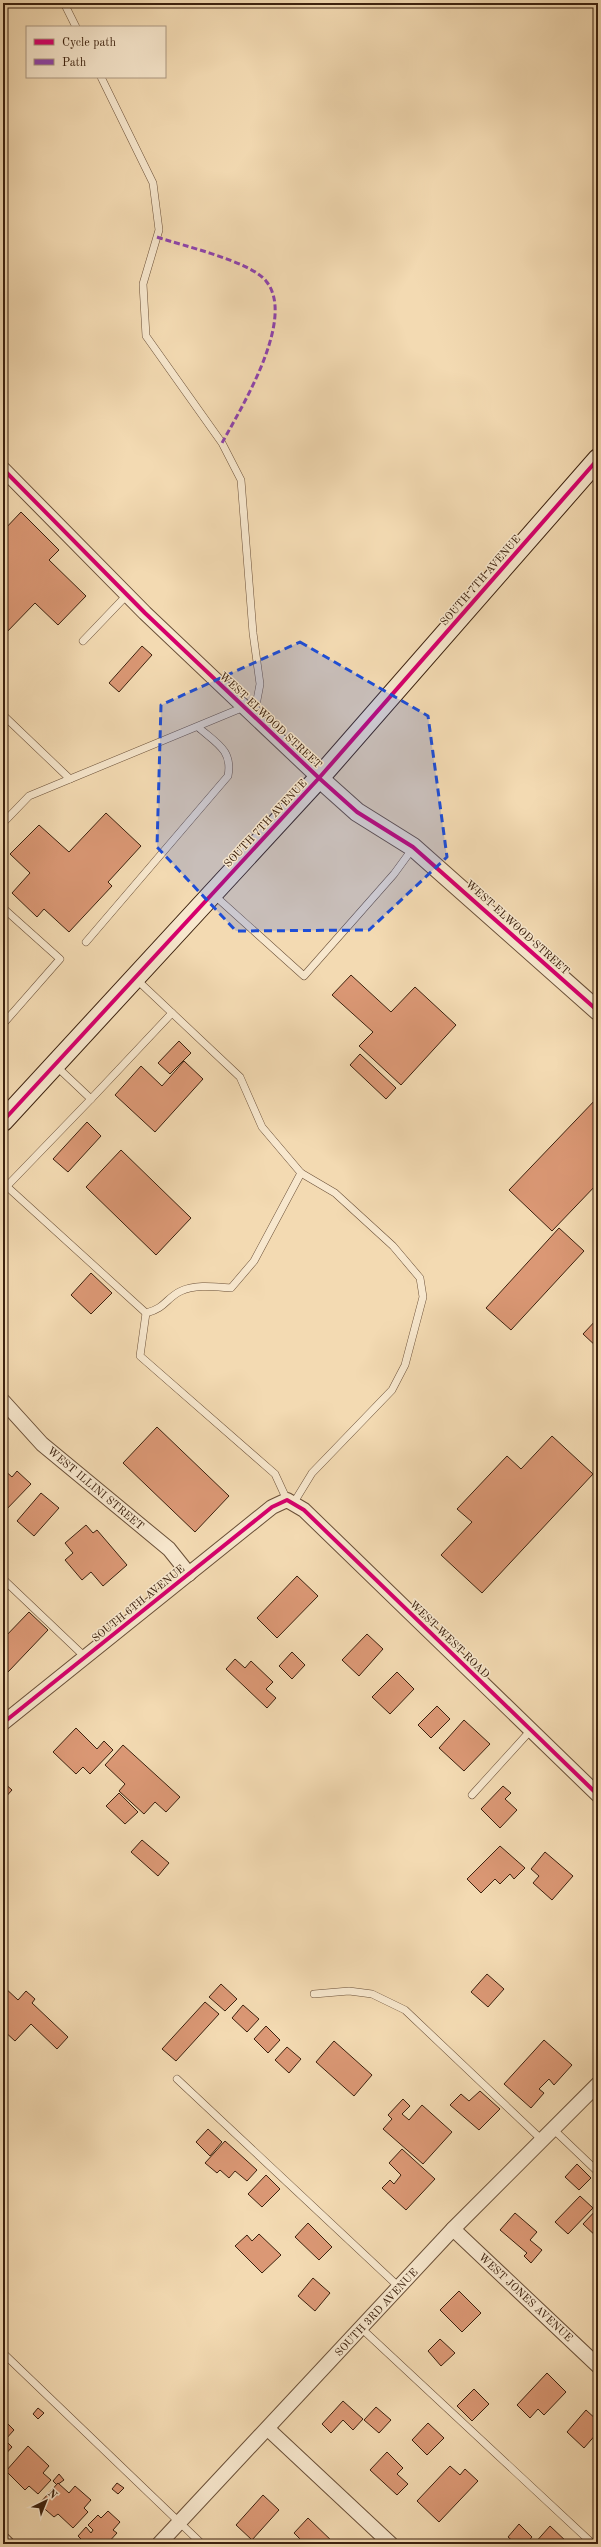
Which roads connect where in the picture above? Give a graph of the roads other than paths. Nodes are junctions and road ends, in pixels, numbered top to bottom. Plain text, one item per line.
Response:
1 (64, 3) edge
2 (76, 26) edge
3 (101, 78) edge
4 (598, 459) edge
5 (3, 469) edge
6 (127, 595) junction
7 (83, 641) dead end
8 (249, 712) junction
9 (3, 715) edge
10 (198, 727) junction
11 (319, 778) junction
12 (70, 780) junction
13 (3, 823) edge
14 (413, 847) junction
15 (212, 894) junction
16 (3, 908) edge
17 (86, 942) dead end
18 (135, 978) junction
19 (598, 1011) edge
20 (172, 1013) junction
21 (3, 1024) edge
22 (54, 1065) junction
23 (91, 1099) junction
24 (3, 1121) edge
25 (301, 1173) junction
26 (5, 1184) edge
27 (146, 1313) junction
28 (3, 1401) edge
29 (290, 1502) junction
30 (189, 1574) junction
31 (3, 1579) edge
32 (85, 1657) junction
33 (3, 1723) edge
34 (531, 1730) junction
35 (472, 1795) dead end
36 (598, 1795) edge
37 (314, 1994) dead end
38 (177, 2079) dead end
39 (598, 2084) edge
40 (553, 2129) junction
41 (542, 2140) junction
42 (598, 2172) edge
43 (453, 2229) junction
44 (399, 2287) junction
45 (361, 2328) junction
46 (3, 2353) edge
47 (598, 2366) edge
48 (268, 2429) junction
49 (180, 2522) junction
50 (3, 2540) edge
51 (7, 2544) edge
52 (159, 2544) edge
53 (202, 2544) edge
54 (391, 2544) edge
55 (593, 2544) edge

1 - 2 lane
3 - 8 lane
4 - 11 main road, SOUTH 7TH AVENUE
5 - 6 street, WEST ELWOOD STREET
6 - 7 lane
6 - 8 street, WEST ELWOOD STREET
8 - 10 lane
8 - 11 street, WEST ELWOOD STREET
9 - 12 lane
10 - 12 lane
10 - 17 lane
11 - 14 street, WEST ELWOOD STREET
11 - 15 main road, SOUTH 7TH AVENUE
12 - 13 lane
14 - 15 lane
14 - 19 street, WEST ELWOOD STREET
15 - 18 main road, SOUTH 7TH AVENUE
16 - 21 lane
18 - 20 lane
18 - 22 main road, SOUTH 7TH AVENUE
20 - 23 lane
20 - 25 lane
22 - 23 lane
22 - 24 main road, SOUTH 7TH AVENUE
23 - 26 lane
25 - 27 lane
25 - 29 lane
26 - 27 lane
27 - 29 lane
28 - 30 street, WEST ILLINI STREET
29 - 30 street, SOUTH 6TH AVENUE
29 - 34 street, WEST WEST ROAD
30 - 32 street, SOUTH 6TH AVENUE
31 - 32 lane
32 - 33 street, SOUTH 6TH AVENUE
34 - 35 lane
34 - 36 street, WEST WEST ROAD
37 - 41 lane
38 - 44 lane
39 - 40 street, SOUTH 3RD AVENUE
40 - 41 street, SOUTH 3RD AVENUE
40 - 42 lane
41 - 43 street, SOUTH 3RD AVENUE
43 - 44 street, SOUTH 3RD AVENUE
43 - 47 street, WEST JONES AVENUE
44 - 45 street, SOUTH 3RD AVENUE
45 - 48 street, SOUTH 3RD AVENUE
45 - 55 lane
46 - 49 lane
48 - 49 street, SOUTH 3RD AVENUE
48 - 54 street
49 - 52 street, SOUTH 3RD AVENUE
49 - 53 lane
50 - 51 street

